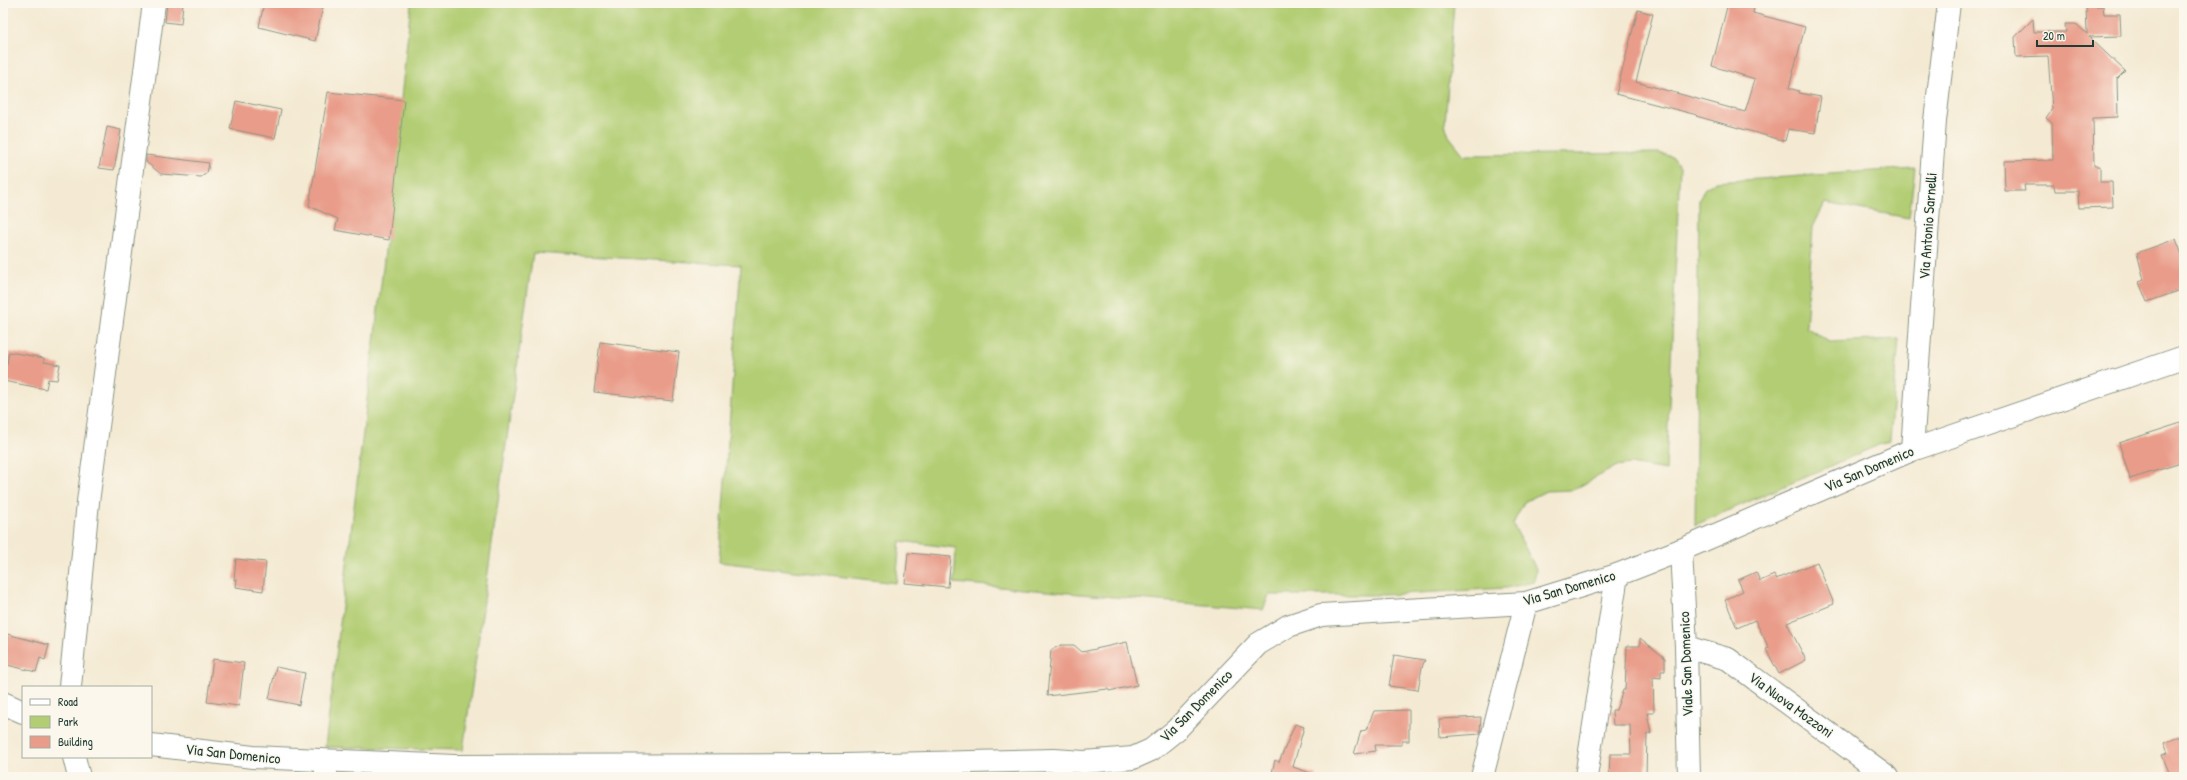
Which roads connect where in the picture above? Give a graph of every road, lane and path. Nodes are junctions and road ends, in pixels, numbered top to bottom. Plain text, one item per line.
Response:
1 (154, 3) edge
2 (1948, 3) edge
3 (2184, 357) edge
4 (1912, 450) junction
5 (1681, 550) junction
6 (1617, 575) junction
7 (1526, 603) junction
8 (1686, 647) junction
9 (70, 686) edge
10 (3, 703) edge
11 (22, 712) edge
12 (152, 745) edge
13 (74, 758) edge
14 (326, 770) edge
15 (79, 777) edge
16 (1482, 777) edge
17 (1586, 777) edge
18 (1689, 777) edge
19 (1888, 777) edge

1 - 9 street
2 - 4 street, Via Antonio Sarnelli
3 - 4 street, Via San Domenico
4 - 5 street, Via San Domenico
5 - 6 street, Via San Domenico
5 - 8 street, Viale San Domenico
6 - 7 street, Via San Domenico
6 - 17 street
7 - 14 street, Via San Domenico
7 - 16 street
8 - 18 street, Viale San Domenico
8 - 19 street, Via Nuova Mozzoni
10 - 11 street
12 - 14 street, Via San Domenico
13 - 15 street

